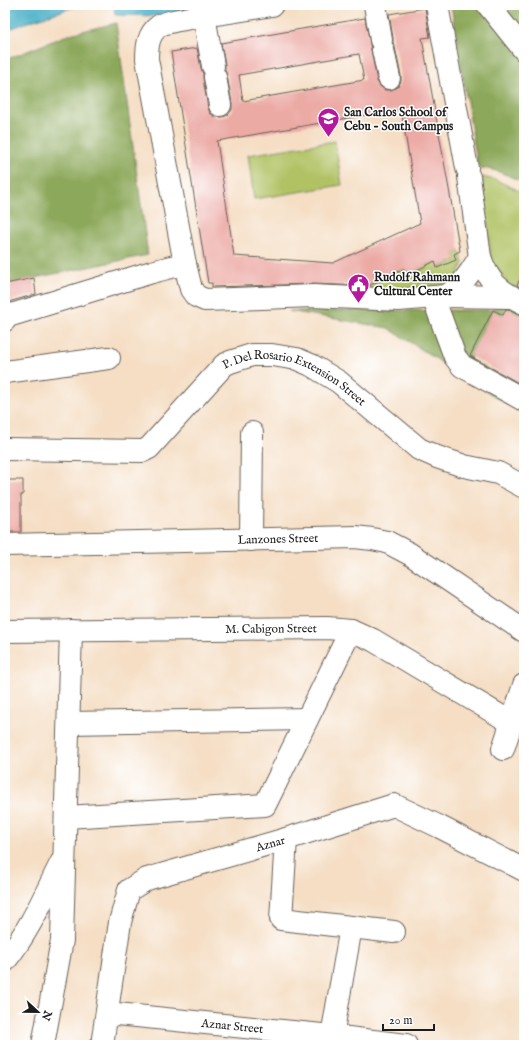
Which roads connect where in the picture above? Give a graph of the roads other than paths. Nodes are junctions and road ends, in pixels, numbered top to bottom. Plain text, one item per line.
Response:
1 (272, 5) edge
2 (375, 5) edge
3 (437, 5) edge
4 (488, 5) edge
5 (204, 16) junction
6 (524, 50) edge
7 (388, 78) dead end
8 (220, 105) dead end
9 (480, 257) junction
10 (178, 266) junction
11 (440, 297) junction
12 (518, 300) edge
13 (6, 317) edge
14 (109, 358) dead end
15 (5, 372) edge
16 (524, 400) edge
17 (252, 433) dead end
18 (5, 449) edge
19 (524, 487) edge
20 (251, 540) junction
21 (5, 545) edge
22 (5, 630) edge
23 (71, 630) junction
24 (350, 630) junction
25 (524, 631) edge
26 (524, 685) edge
27 (307, 719) junction
28 (68, 723) junction
29 (512, 723) junction
30 (503, 749) dead end
31 (66, 817) junction
32 (286, 839) junction
33 (64, 856) junction
34 (524, 870) edge
35 (351, 928) junction
36 (394, 932) dead end
37 (5, 960) edge
38 (107, 1013) junction
39 (332, 1036) junction
40 (43, 1045) edge
41 (102, 1045) edge
42 (406, 1045) edge

1 - 5 street
2 - 7 street
3 - 9 street
4 - 6 street
5 - 8 street
5 - 10 street
9 - 11 street
9 - 12 street
10 - 11 street
10 - 13 street
11 - 12 street
11 - 16 street
14 - 15 street
17 - 20 street
18 - 19 street, P. Del Rosario Extension Street
20 - 21 street, Lanzones Street
20 - 25 street, Lanzones Street
22 - 23 street, M. Cabigon Street
23 - 24 street, M. Cabigon Street
23 - 28 street
24 - 27 street
24 - 29 street, M. Cabigon Street
26 - 29 street
27 - 28 street
27 - 31 street
28 - 31 street
29 - 30 street
31 - 33 street
32 - 34 street, Aznar
32 - 35 street
32 - 38 street, Aznar
33 - 37 street
33 - 40 street
35 - 36 street
35 - 39 street
38 - 39 street, Aznar Street
38 - 41 street, Aznar
39 - 42 street, Aznar Street

